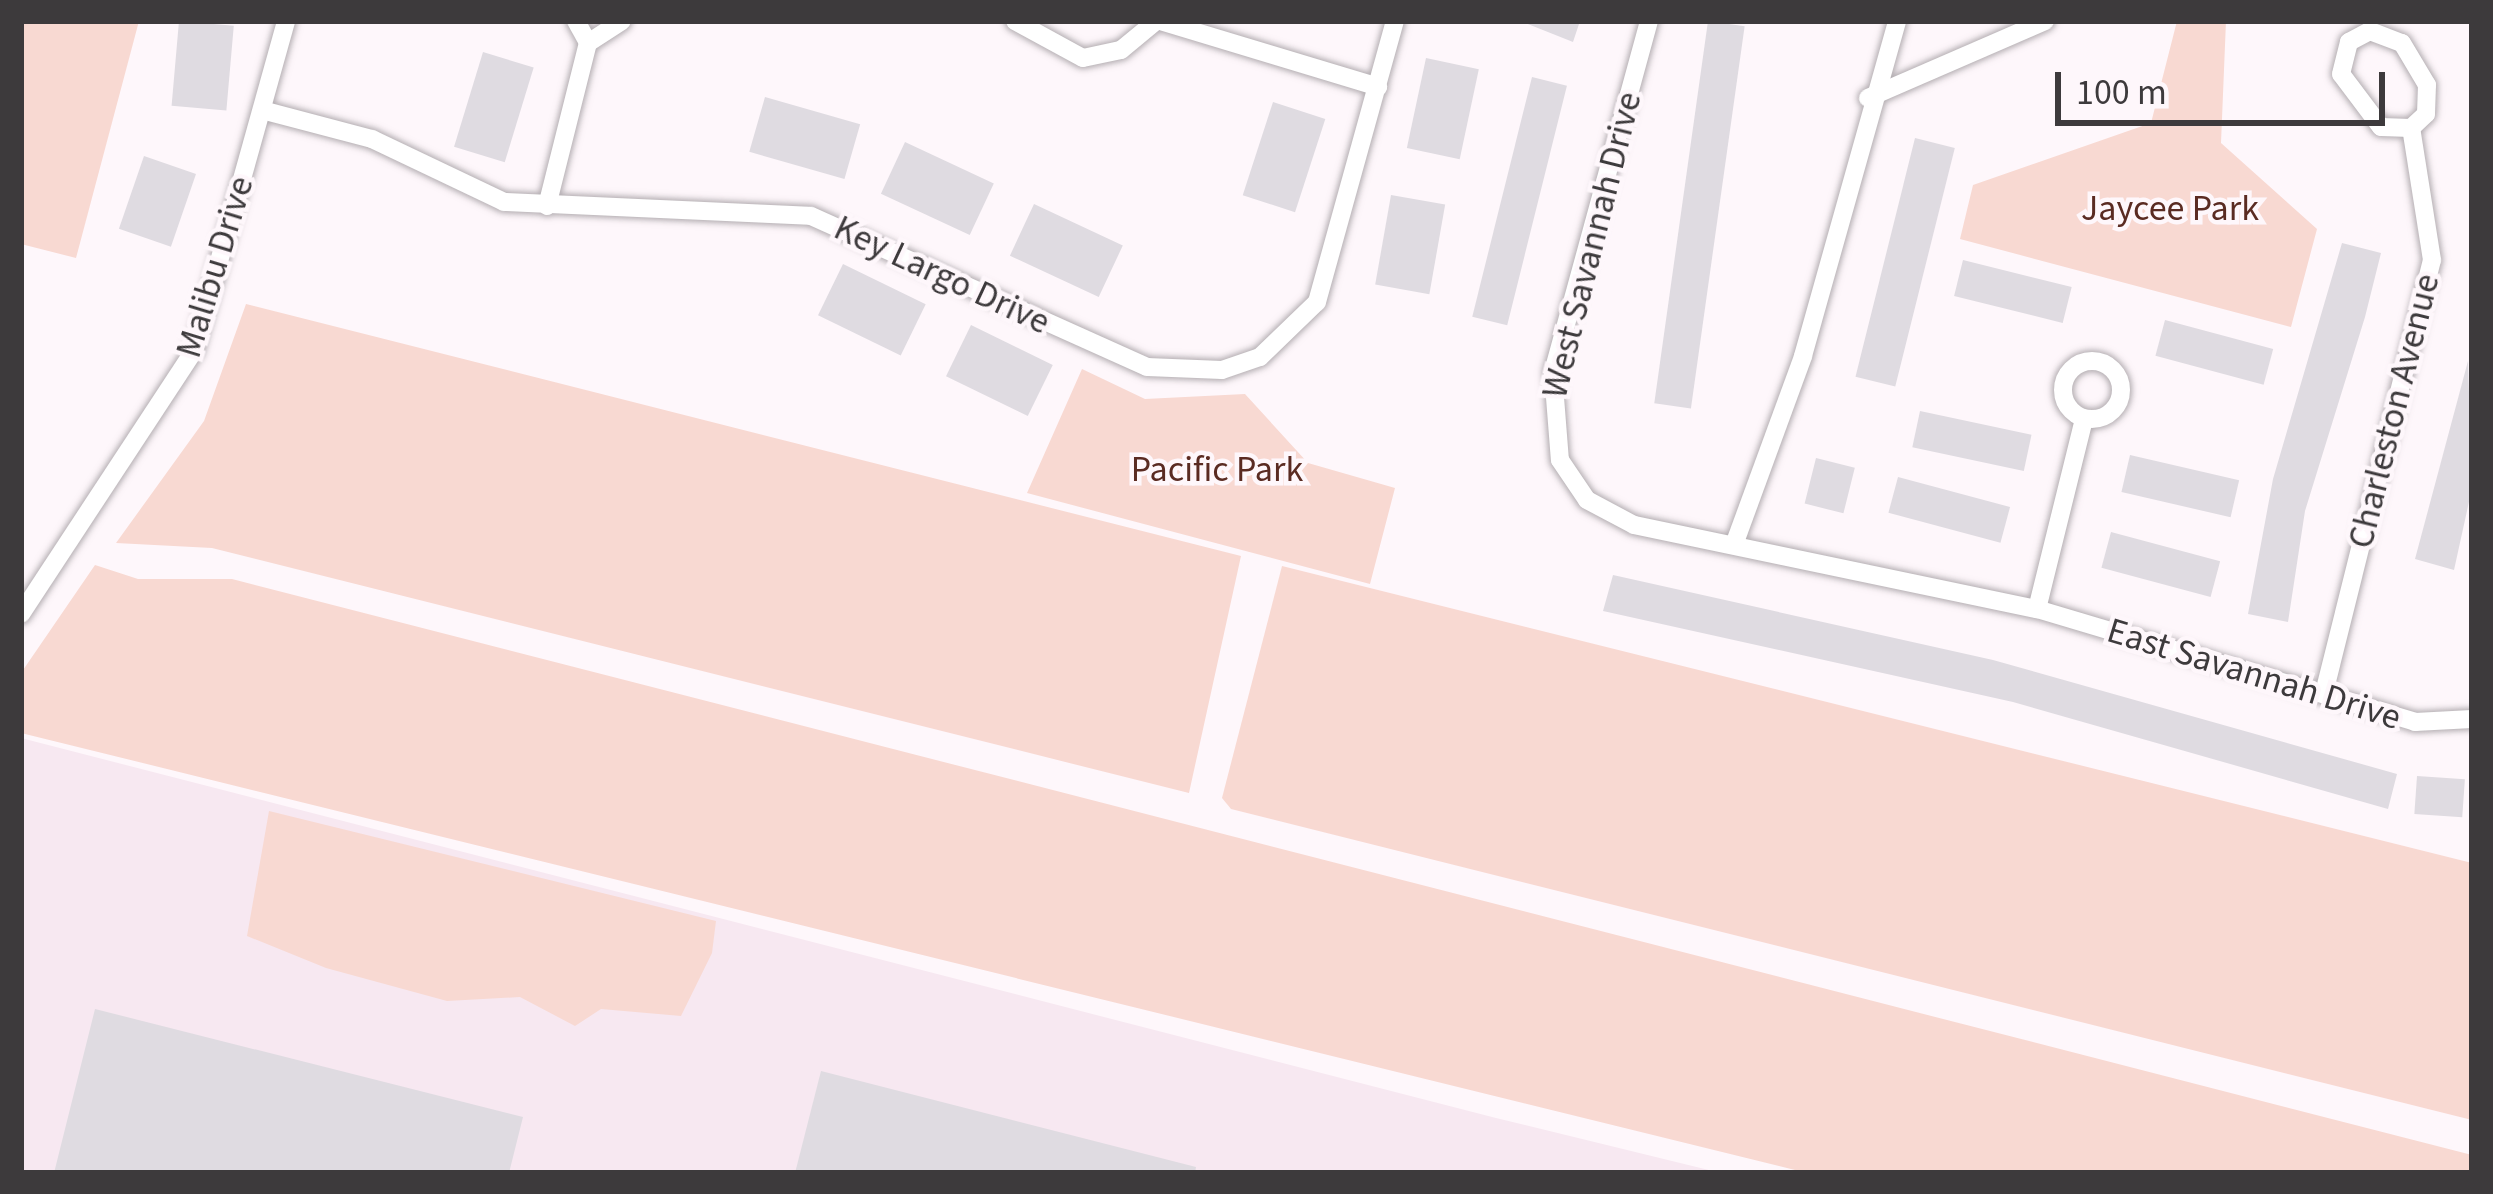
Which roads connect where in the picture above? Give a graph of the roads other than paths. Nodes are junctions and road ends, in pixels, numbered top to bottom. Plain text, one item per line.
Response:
1 (286, 21) edge
2 (576, 21) edge
3 (622, 21) edge
4 (1015, 21) edge
5 (1158, 21) edge
6 (1395, 21) edge
7 (1648, 21) edge
8 (1897, 21) edge
9 (2045, 21) edge
10 (588, 43) junction
11 (1378, 87) junction
12 (1868, 98) junction
13 (262, 110) junction
14 (2411, 128) junction
15 (548, 206) junction
16 (2084, 419) dead end
17 (1734, 545) junction
18 (2037, 609) junction
19 (21, 614) edge
20 (2324, 693) junction
21 (2472, 718) edge

1 - 13 street, Malibu Drive
2 - 10 street
3 - 10 street
4 - 5 street
5 - 11 street
6 - 11 street, Key Largo Drive
7 - 17 street, West Savannah Drive
8 - 12 street
9 - 12 street
10 - 15 street
11 - 15 street, Key Largo Drive
12 - 17 street
13 - 15 street, Key Largo Drive
13 - 19 street, Malibu Drive
14 - 14 street, Charleston Avenue
14 - 20 street, Charleston Avenue
16 - 18 street
17 - 18 street, West Savannah Drive
18 - 20 street, East Savannah Drive
20 - 21 street, East Savannah Drive

